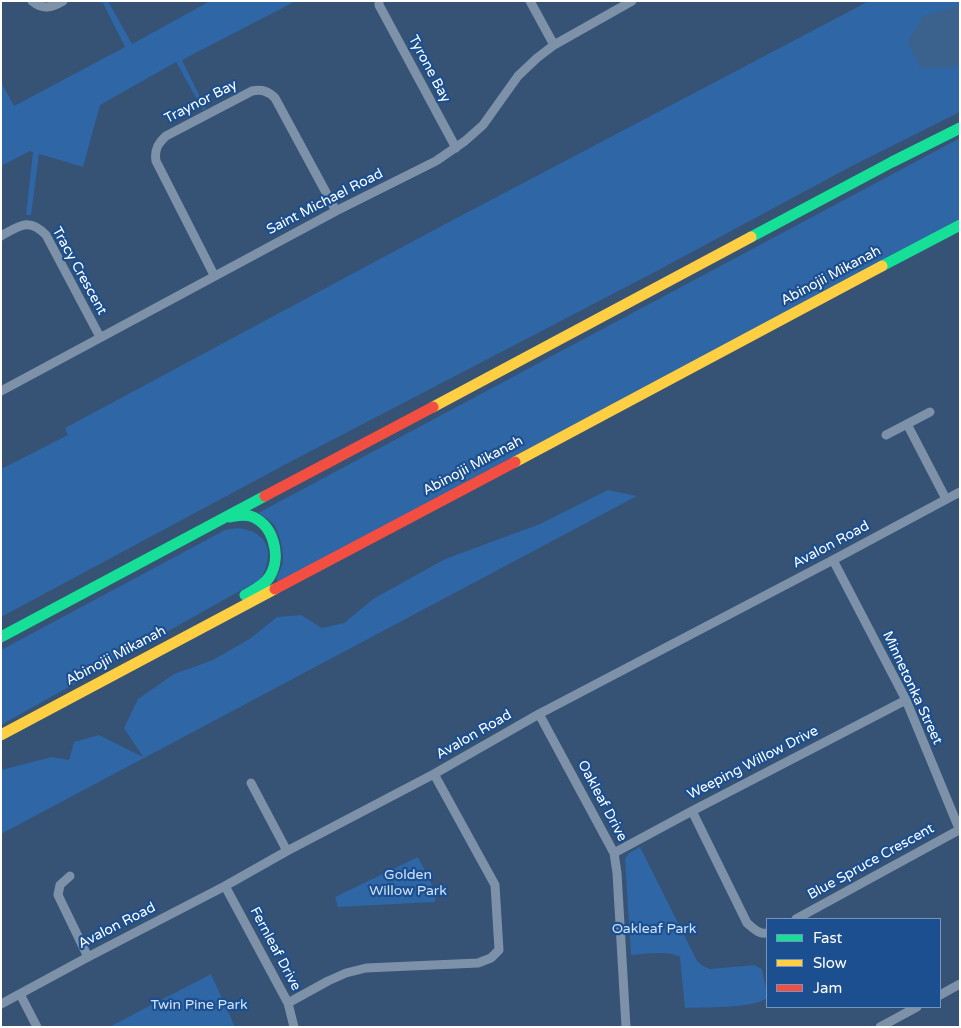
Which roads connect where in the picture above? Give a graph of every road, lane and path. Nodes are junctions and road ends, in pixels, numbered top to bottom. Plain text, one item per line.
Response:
1 (32, 1) edge
2 (63, 1) edge
3 (379, 1) edge
4 (530, 1) edge
5 (632, 1) edge
6 (554, 45) junction
7 (960, 128) edge
8 (456, 148) junction
9 (336, 211) junction
10 (960, 225) edge
11 (1, 236) edge
12 (214, 275) junction
13 (100, 337) junction
14 (1, 391) edge
15 (930, 412) dead end
16 (907, 424) junction
17 (886, 435) dead end
18 (960, 492) edge
19 (946, 499) junction
20 (224, 518) junction
21 (833, 560) junction
22 (1, 637) edge
23 (120, 671) junction
24 (906, 700) junction
25 (539, 714) junction
26 (1, 735) edge
27 (434, 774) junction
28 (251, 783) dead end
29 (692, 811) junction
30 (959, 830) edge
31 (288, 851) junction
32 (614, 854) junction
33 (70, 876) dead end
34 (225, 886) junction
35 (798, 918) edge
36 (766, 933) edge
37 (88, 957) junction
38 (960, 984) edge
39 (20, 994) junction
40 (941, 994) edge
41 (288, 1003) junction
42 (1, 1004) edge
43 (915, 1008) edge
44 (37, 1027) edge
45 (294, 1027) edge
46 (626, 1027) edge
47 (880, 1027) edge

1 - 2 street
3 - 8 street, Tyrone Bay
4 - 6 street
5 - 6 street, Saint Michael Road
6 - 8 street, Saint Michael Road
7 - 20 main road
8 - 9 street, Saint Michael Road
9 - 12 street, Saint Michael Road
9 - 12 street, Traynor Bay
10 - 23 main road, Abinojii Mikanah
11 - 13 street, Tracy Crescent
12 - 13 street, Saint Michael Road
13 - 14 street, Saint Michael Road
15 - 16 street
16 - 17 street
16 - 19 street
18 - 19 street, Avalon Road
19 - 21 street, Avalon Road
20 - 22 main road
20 - 23 main road
21 - 24 street, Minnetonka Street
21 - 25 street, Avalon Road
23 - 26 main road, Abinojii Mikanah
24 - 29 street, Weeping Willow Drive
24 - 30 street, Minnetonka Street
25 - 27 street, Avalon Road
25 - 32 street, Oakleaf Drive
27 - 31 street, Avalon Road
27 - 41 street
28 - 31 street
29 - 32 street, Weeping Willow Drive
29 - 36 street
30 - 35 street, Blue Spruce Crescent
31 - 34 street, Avalon Road
32 - 46 street, Oakleaf Drive
33 - 37 street
34 - 37 street, Avalon Road
34 - 41 street, Fernleaf Drive
37 - 39 street, Avalon Road
38 - 40 street
39 - 42 street, Avalon Road
39 - 44 street
41 - 45 street, Fernleaf Drive
43 - 47 street

